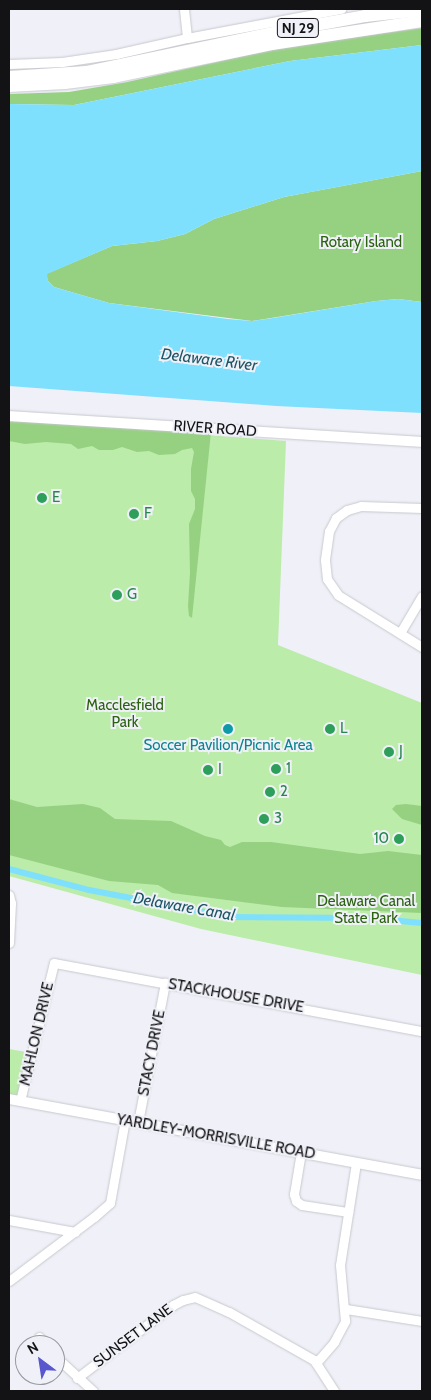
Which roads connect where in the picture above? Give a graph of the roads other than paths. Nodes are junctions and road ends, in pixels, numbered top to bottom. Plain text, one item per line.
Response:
1 (184, 9) edge
2 (340, 9) edge
3 (422, 10) edge
4 (422, 21) edge
5 (187, 38) junction
6 (178, 52) junction
7 (9, 64) edge
8 (9, 77) edge
9 (9, 86) edge
10 (9, 416) edge
11 (422, 442) edge
12 (422, 508) edge
13 (422, 596) edge
14 (400, 633) junction
15 (422, 647) edge
16 (9, 895) edge
17 (9, 942) edge
18 (53, 966) joint
19 (165, 983) junction
20 (422, 1030) edge
21 (9, 1099) edge
22 (20, 1101) junction
23 (125, 1120) junction
24 (138, 1122) junction
25 (301, 1152) junction
26 (356, 1162) junction
27 (422, 1174) edge
28 (348, 1212) junction
29 (9, 1220) edge
30 (75, 1232) junction
31 (9, 1281) edge
32 (346, 1309) junction
33 (422, 1321) edge
34 (316, 1363) junction
35 (65, 1366) edge
36 (77, 1378) junction
37 (92, 1391) edge
38 (334, 1391) edge

1 - 5 street
2 - 5 street
3 - 6 highway, NJ 29
4 - 6 highway, NJ 29
5 - 6 street
6 - 7 street
6 - 8 highway, NJ 29
6 - 9 highway, NJ 29
10 - 11 main road, RIVER ROAD
12 - 14 street
13 - 14 street
14 - 15 street
16 - 17 street
18 - 19 street, STACKHOUSE DRIVE
18 - 22 street, MAHLON DRIVE
19 - 20 street, STACKHOUSE DRIVE
19 - 24 street, STACY DRIVE
21 - 22 main road, YARDLEY-MORRISVILLE ROAD
22 - 23 main road, YARDLEY-MORRISVILLE ROAD
23 - 24 main road, YARDLEY-MORRISVILLE ROAD
23 - 30 street
24 - 25 main road, YARDLEY-MORRISVILLE ROAD
25 - 26 main road, YARDLEY-MORRISVILLE ROAD
25 - 28 street
26 - 27 main road, YARDLEY-MORRISVILLE ROAD
26 - 28 street
28 - 32 street
29 - 30 street
30 - 31 street
32 - 33 street
32 - 34 street
34 - 36 street, SUNSET LANE
34 - 38 street
35 - 36 street
36 - 37 street

